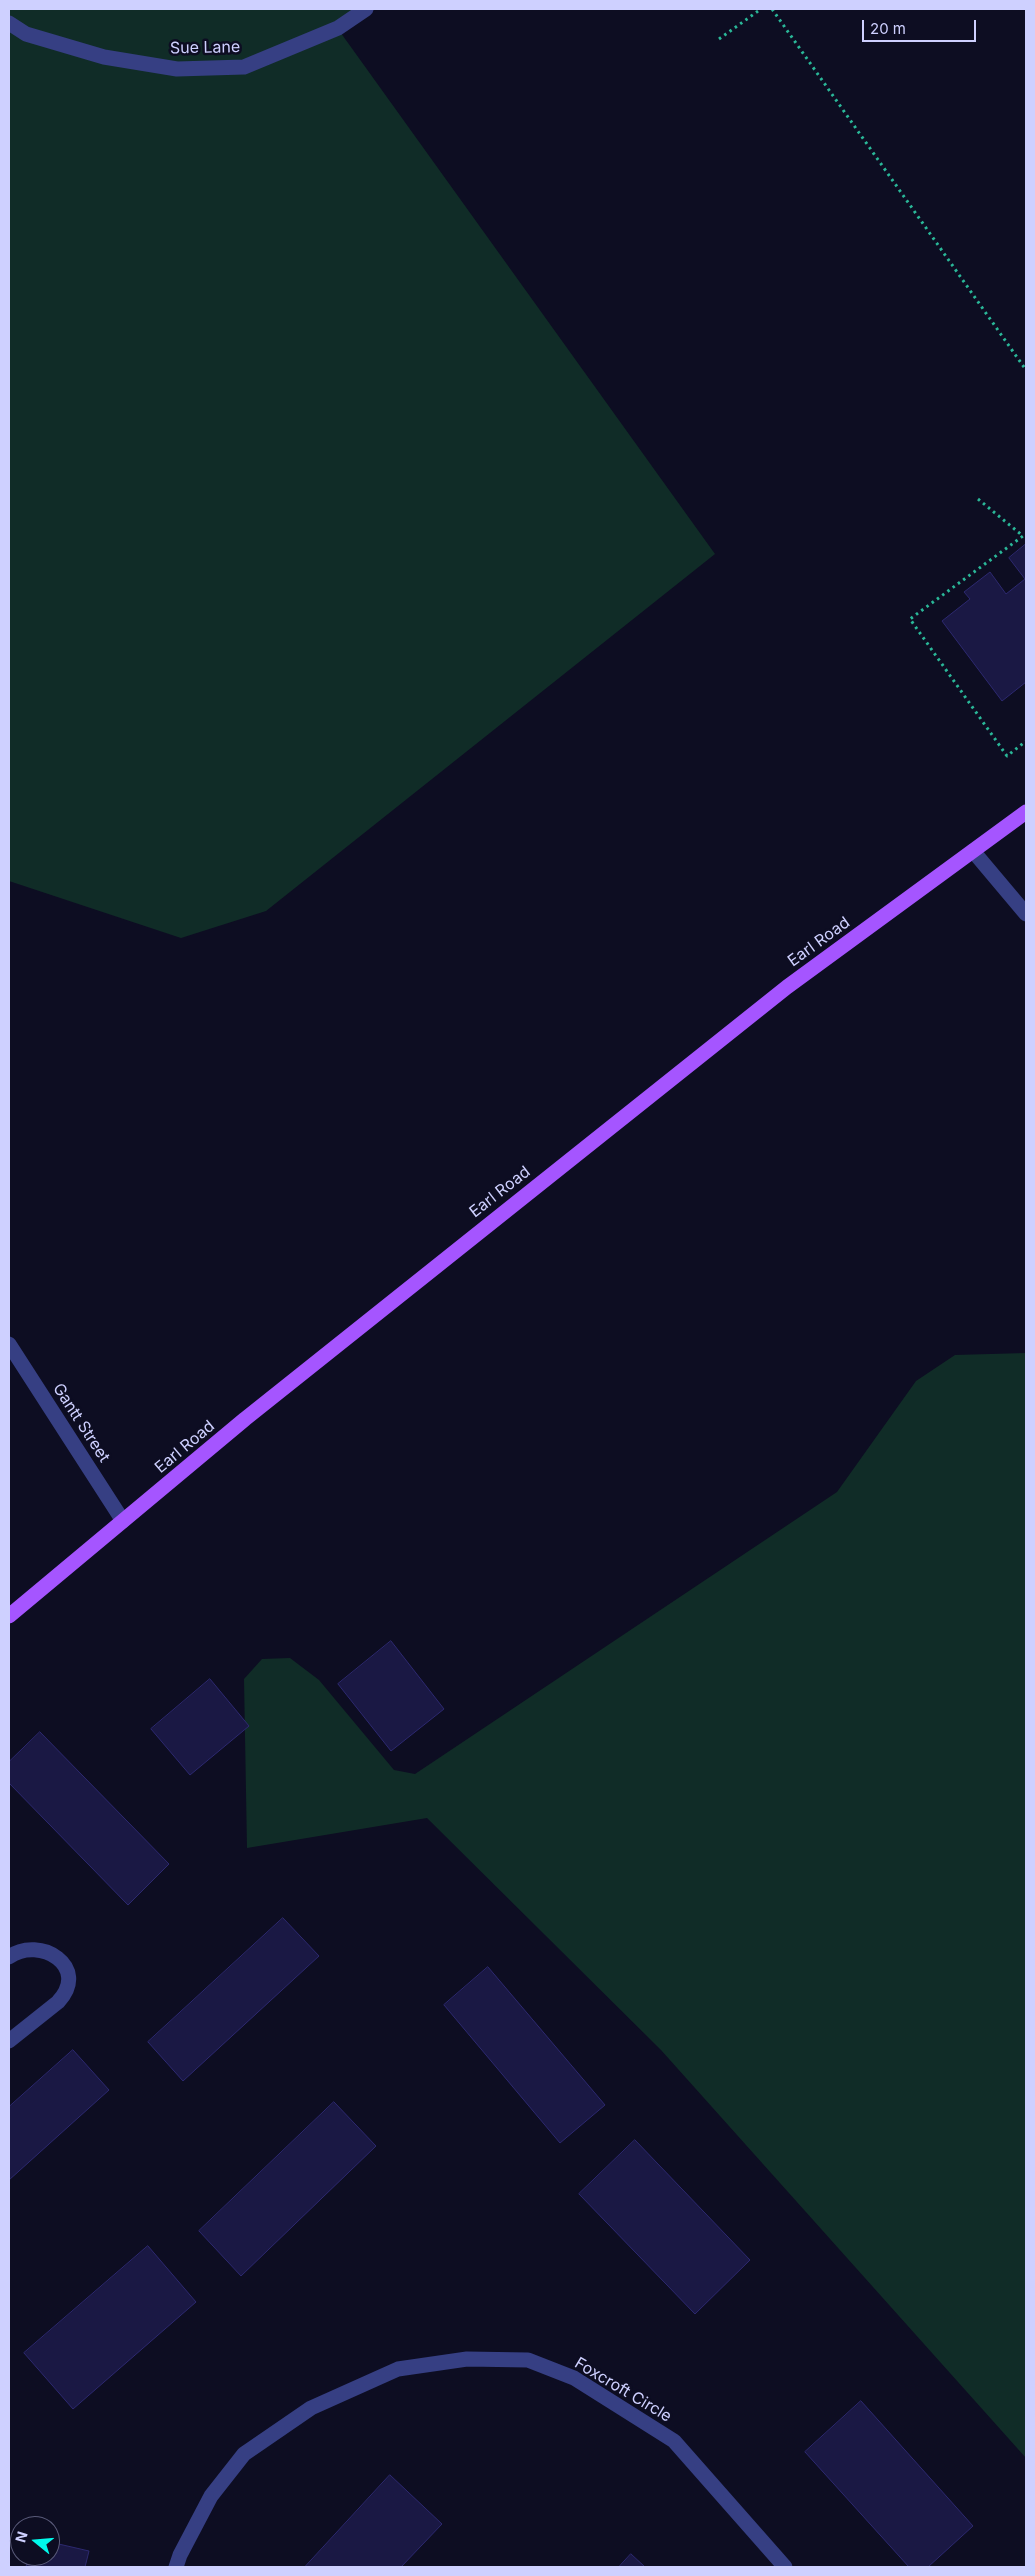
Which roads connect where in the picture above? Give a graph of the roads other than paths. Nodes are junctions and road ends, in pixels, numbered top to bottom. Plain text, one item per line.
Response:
1 (366, 9) edge
2 (9, 23) edge
3 (1026, 812) edge
4 (973, 850) junction
5 (1026, 914) edge
6 (9, 1344) edge
7 (123, 1521) junction
8 (9, 1616) edge
9 (9, 1957) edge
10 (9, 2041) edge
11 (176, 2567) edge
12 (786, 2567) edge

1 - 2 street, Sue Lane
3 - 4 main road, Earl Road
4 - 5 street
4 - 7 main road, Earl Road
6 - 7 street, Gantt Street
7 - 8 main road, Earl Road
9 - 10 street
11 - 12 street, Foxcroft Circle

